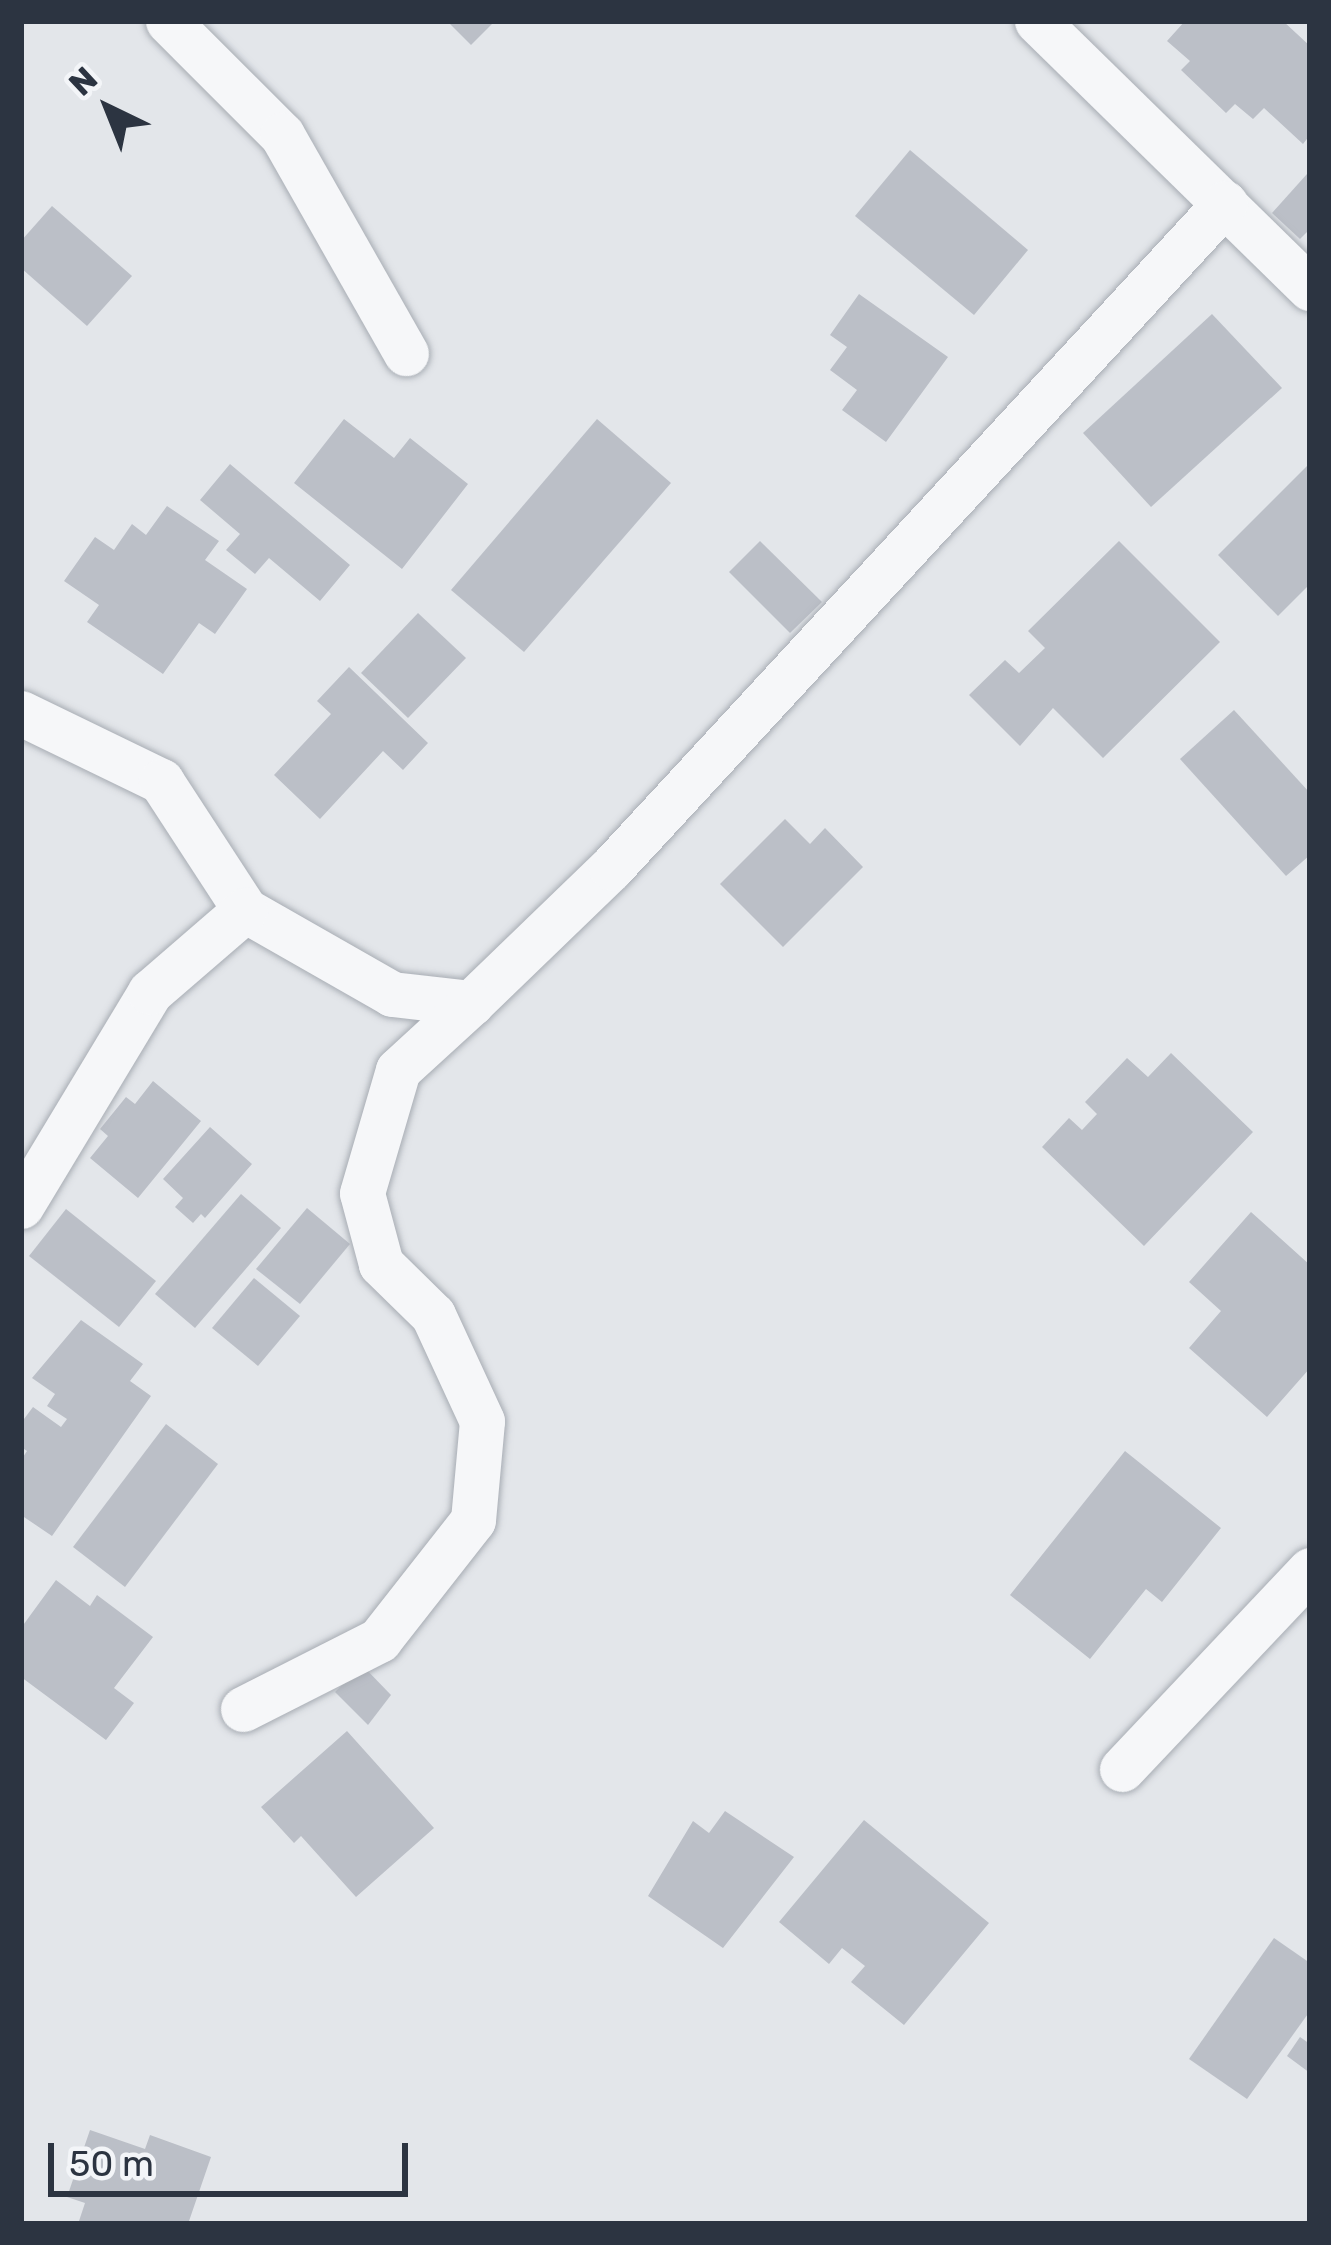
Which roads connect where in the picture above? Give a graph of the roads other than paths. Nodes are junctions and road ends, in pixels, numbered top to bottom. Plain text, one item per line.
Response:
1 (168, 21) edge
2 (1037, 21) edge
3 (1225, 203) junction
4 (1310, 288) edge
5 (406, 352) dead end
6 (21, 713) edge
7 (245, 910) junction
8 (471, 1003) junction
9 (21, 1206) edge
10 (1310, 1570) edge
11 (243, 1709) dead end
12 (1122, 1769) dead end

1 - 5 street
2 - 3 street
3 - 4 street
3 - 8 street
6 - 7 street
7 - 8 street
7 - 9 street
8 - 11 street
10 - 12 street

